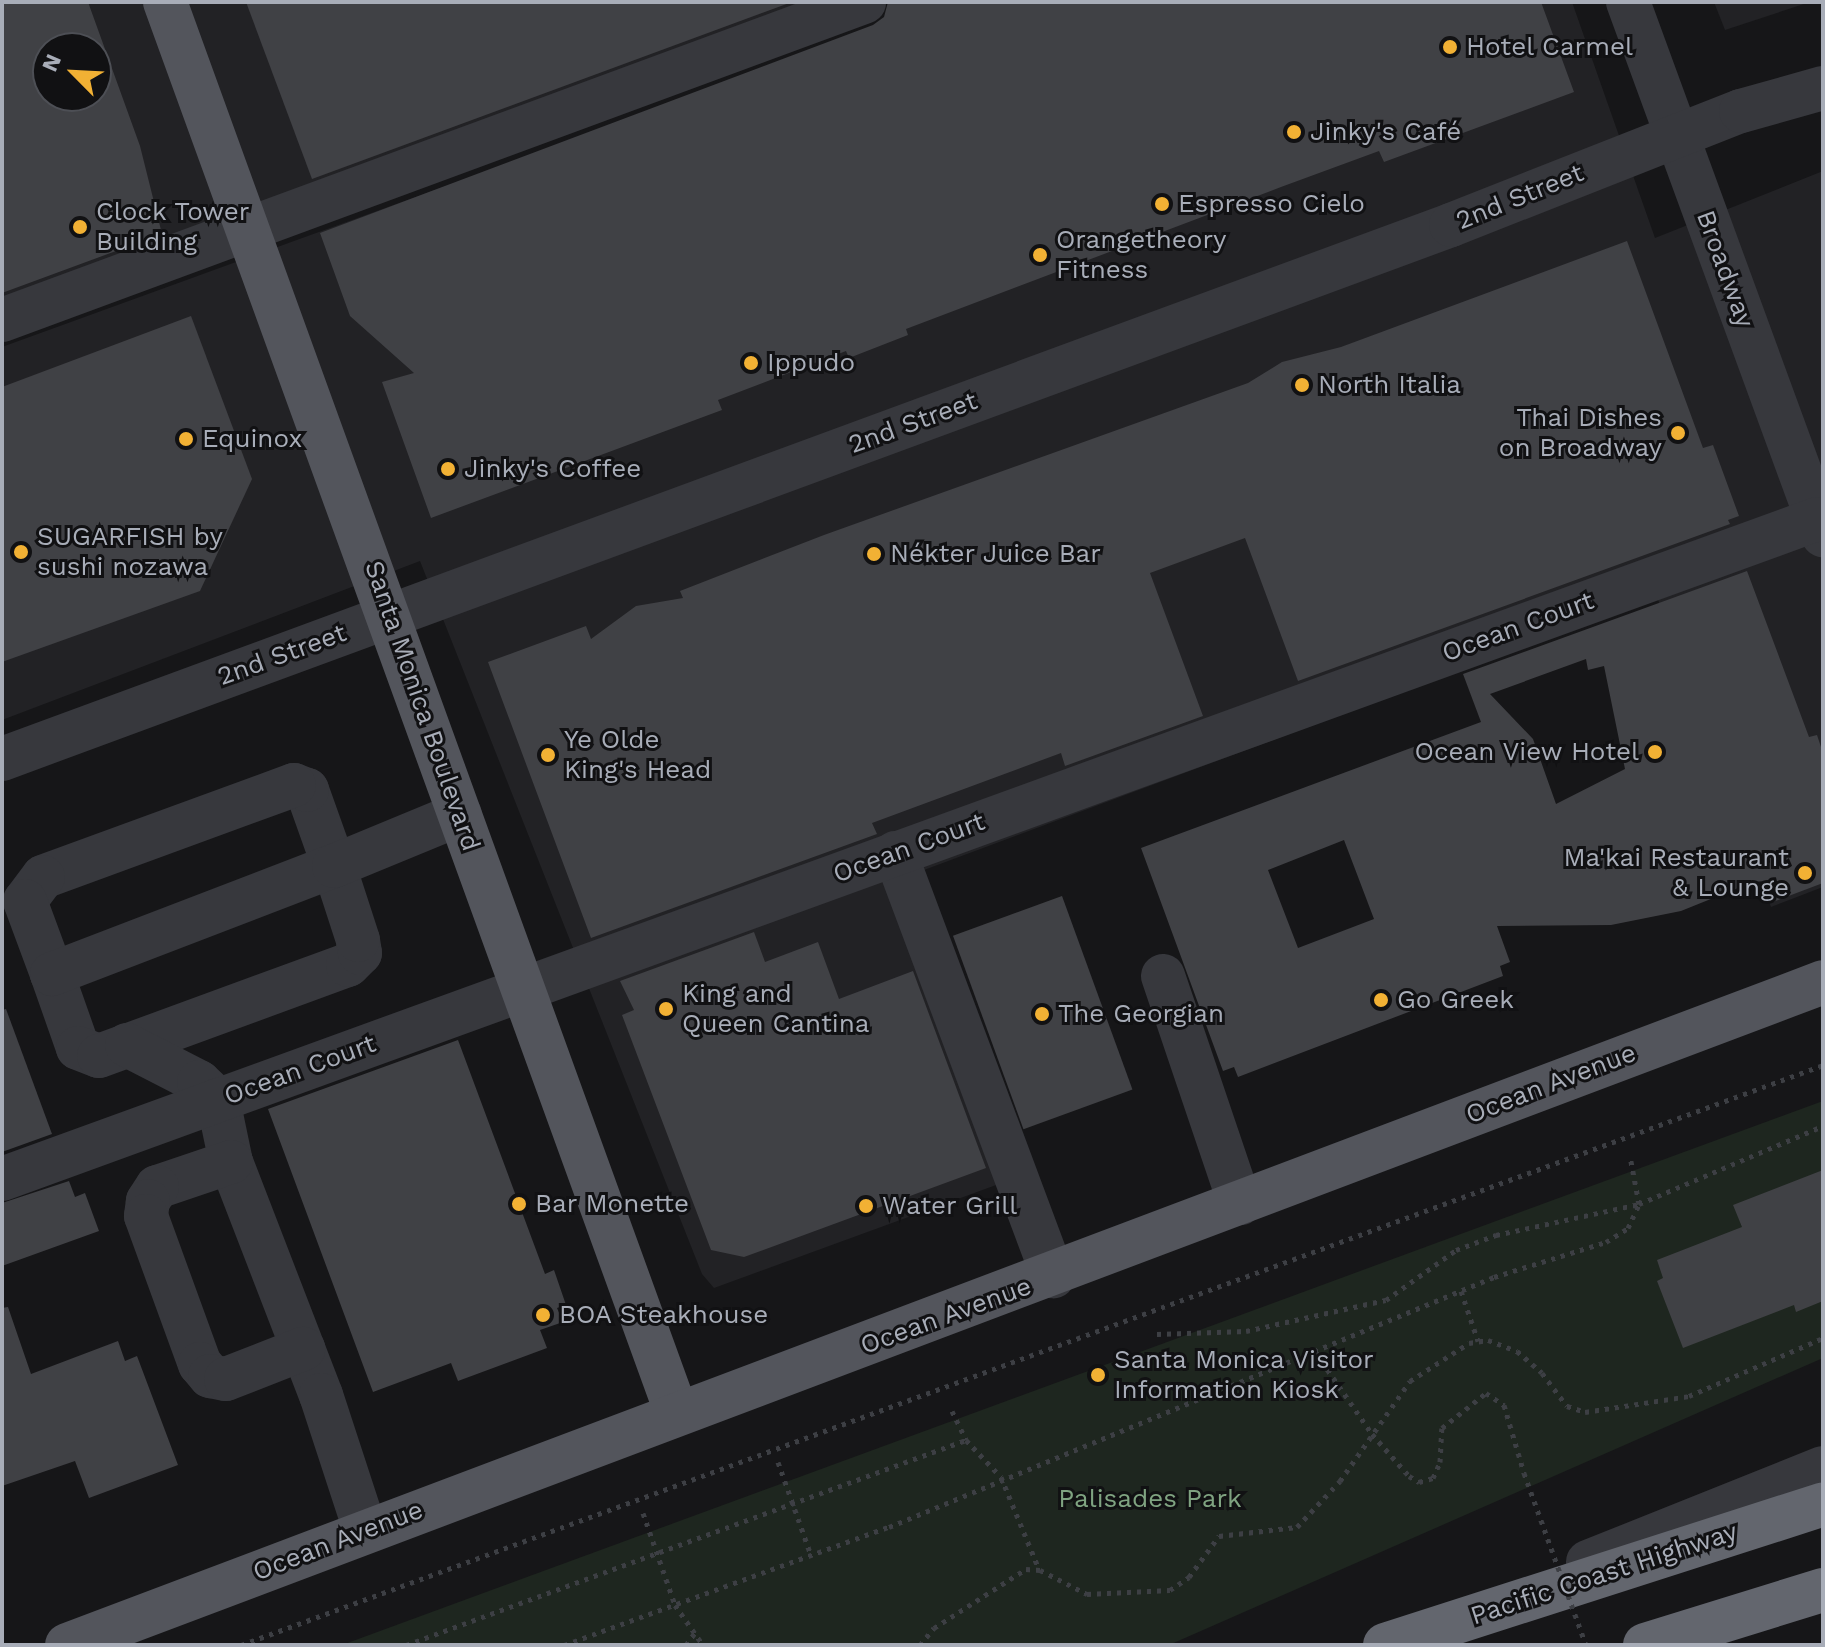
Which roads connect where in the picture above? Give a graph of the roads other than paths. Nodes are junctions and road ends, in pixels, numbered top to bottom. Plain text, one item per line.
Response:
1 (165, 2) edge
2 (864, 2) edge
3 (1628, 2) edge
4 (1823, 88) edge
5 (1676, 135) junction
6 (248, 228) junction
7 (2, 320) edge
8 (1820, 527) edge
9 (390, 615) junction
10 (2, 759) edge
11 (460, 814) junction
12 (895, 853) junction
13 (334, 866) junction
14 (52, 974) junction
15 (1163, 976) dead end
16 (1823, 982) edge
17 (522, 990) junction
18 (127, 1045) junction
19 (218, 1100) junction
20 (231, 1162) junction
21 (2, 1179) edge
22 (1240, 1203) junction
23 (1053, 1276) junction
24 (303, 1349) junction
25 (676, 1411) junction
26 (1823, 1468) edge
27 (1823, 1504) edge
28 (365, 1530) junction
29 (1823, 1590) edge
30 (1436, 1628) junction
31 (67, 1645) edge
32 (1385, 1645) edge
33 (1645, 1645) edge

1 - 6 main road, Santa Monica Boulevard
2 - 6 street
3 - 5 street, Broadway
4 - 5 street, 2nd Street
5 - 8 street, Broadway
5 - 9 street, 2nd Street
6 - 7 street
6 - 9 main road, Santa Monica Boulevard
8 - 12 street, Ocean Court
9 - 10 street, 2nd Street
9 - 11 main road, Santa Monica Boulevard
11 - 13 street
11 - 17 main road, Santa Monica Boulevard
12 - 17 street, Ocean Court
12 - 23 street
13 - 14 street
13 - 14 street
13 - 18 street
14 - 18 street
15 - 22 street
16 - 22 main road, Ocean Avenue
17 - 19 street, Ocean Court
17 - 25 main road, Santa Monica Boulevard
18 - 19 street
19 - 20 street
19 - 21 street, Ocean Court
20 - 24 street
20 - 24 street
22 - 23 main road, Ocean Avenue
23 - 25 main road, Ocean Avenue
24 - 28 street
25 - 28 main road, Ocean Avenue
26 - 30 street
27 - 30 highway, Pacific Coast Highway
28 - 31 main road, Ocean Avenue
29 - 33 highway
30 - 32 highway, Pacific Coast Highway

